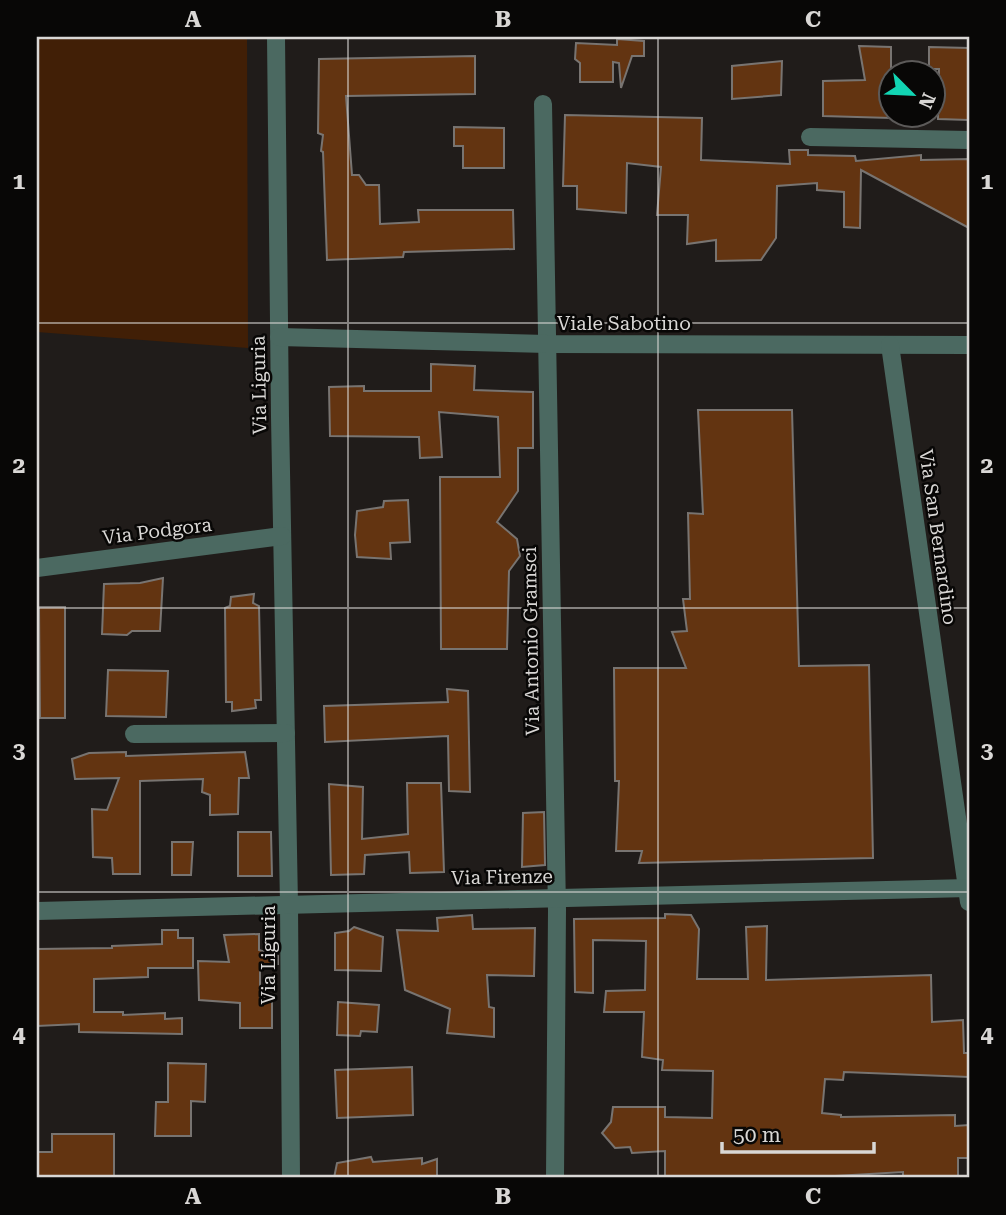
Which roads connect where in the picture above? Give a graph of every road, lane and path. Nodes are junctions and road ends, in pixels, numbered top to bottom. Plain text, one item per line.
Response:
1 (276, 37) edge
2 (543, 104) dead end
3 (810, 137) dead end
4 (969, 140) edge
5 (279, 337) junction
6 (547, 344) junction
7 (890, 345) junction
8 (969, 345) edge
9 (282, 536) junction
10 (37, 568) edge
11 (286, 733) junction
12 (134, 734) dead end
13 (969, 892) edge
14 (557, 897) junction
15 (289, 904) junction
16 (37, 911) edge
17 (290, 1178) edge
18 (555, 1178) edge

1 - 5 street, Via Liguria
2 - 6 street, Via Antonio Gramsci
3 - 4 street
5 - 6 street, Viale Sabotino
5 - 9 street, Via Liguria
6 - 7 street, Viale Sabotino
6 - 14 street, Via Antonio Gramsci
7 - 8 street, Viale Sabotino
7 - 13 street, Via San Bernardino
9 - 10 street, Via Podgora
9 - 11 street, Via Liguria
11 - 12 street
11 - 15 street, Via Liguria
13 - 14 street, Via Firenze
14 - 15 street, Via Firenze
14 - 18 street, Via Antonio Gramsci
15 - 16 street, Via Firenze
15 - 17 street, Via Liguria

